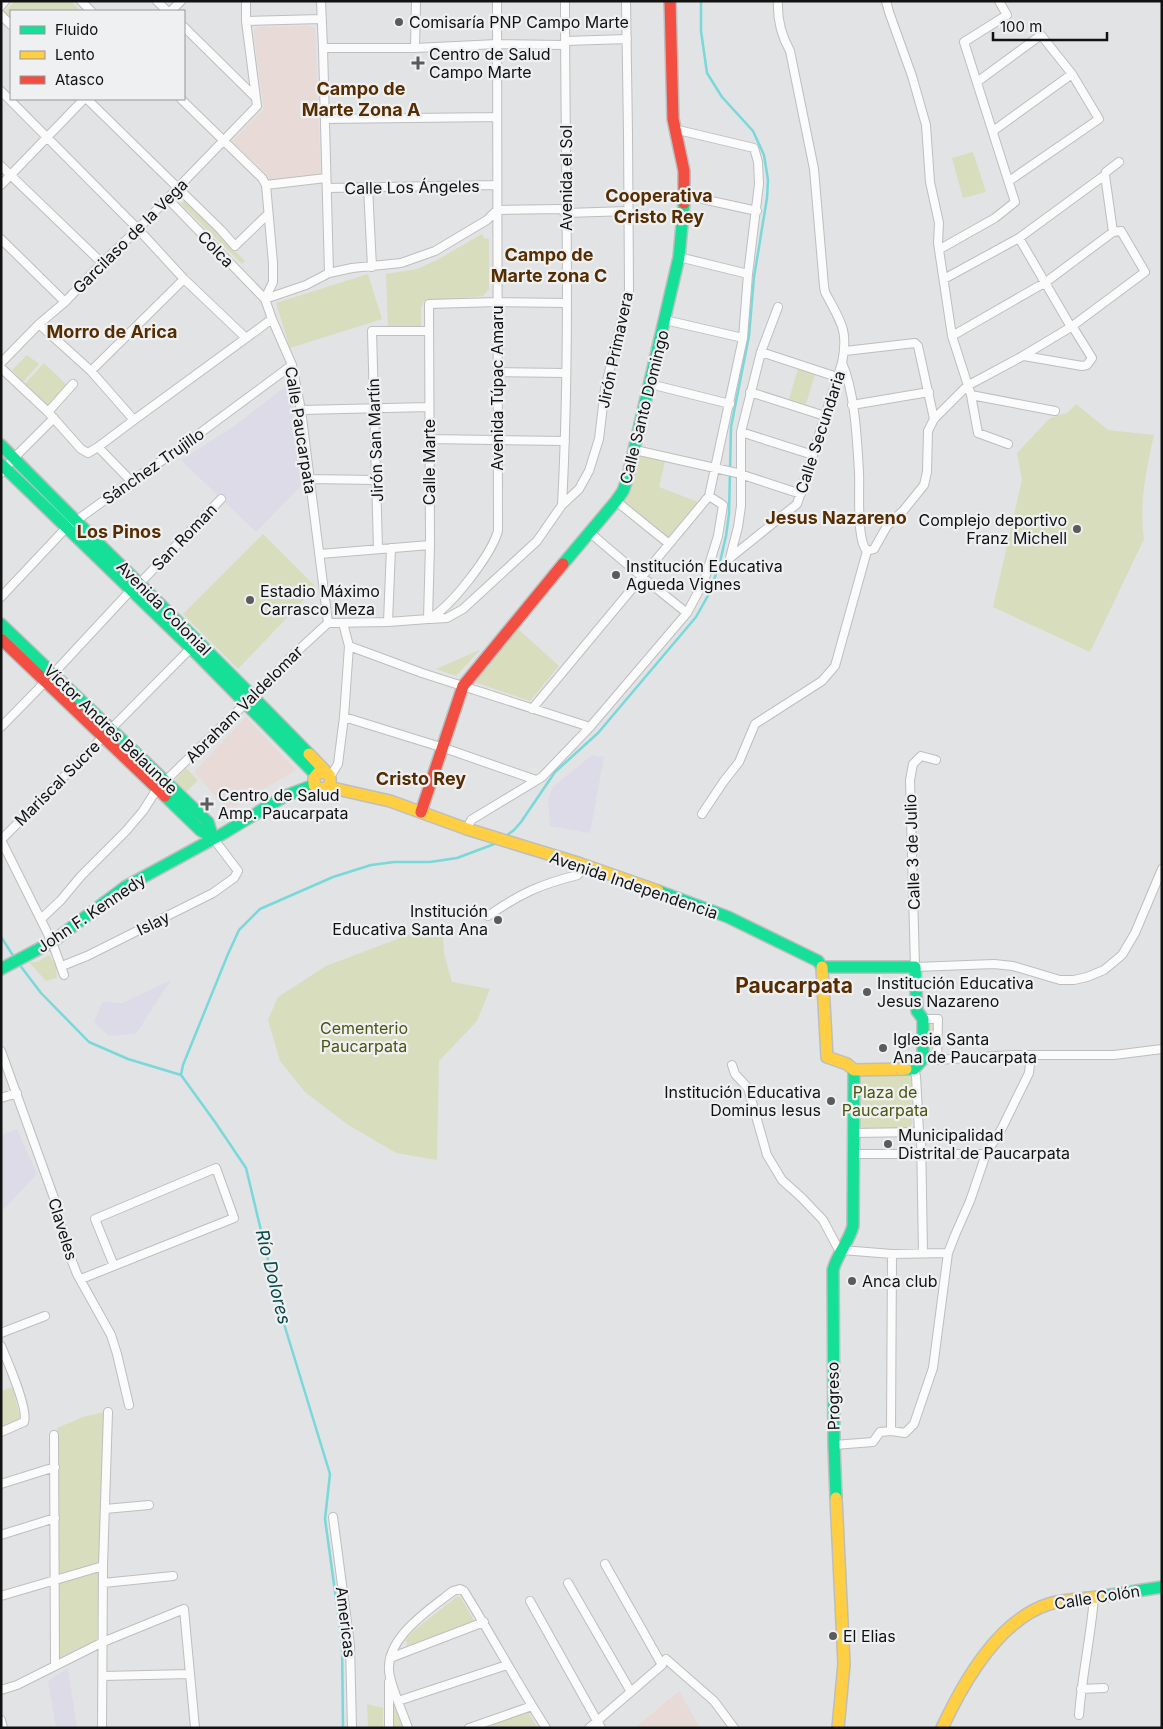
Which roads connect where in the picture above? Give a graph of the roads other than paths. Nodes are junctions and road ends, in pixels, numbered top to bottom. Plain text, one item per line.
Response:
1 (5, 1) edge
2 (81, 1) edge
3 (157, 1) edge
4 (181, 1) edge
5 (246, 1) edge
6 (321, 1) edge
7 (416, 1) edge
8 (497, 1) edge
9 (565, 1) edge
10 (626, 1) edge
11 (670, 1) edge
12 (778, 1) edge
13 (886, 1) edge
14 (999, 1) edge
15 (1, 6) edge
16 (90, 10) edge
17 (168, 10) edge
18 (170, 10) edge
19 (321, 18) junction
20 (246, 20) junction
21 (185, 28) edge
22 (627, 39) junction
23 (565, 43) junction
24 (498, 44) junction
25 (324, 48) junction
26 (416, 48) junction
27 (1072, 74) junction
28 (977, 82) junction
29 (1, 91) edge
30 (255, 97) junction
31 (10, 100) edge
32 (10, 100) edge
33 (85, 100) edge
34 (87, 100) edge
35 (181, 100) edge
36 (497, 116) junction
37 (324, 119) junction
38 (674, 129) junction
39 (993, 131) junction
40 (48, 137) junction
41 (223, 140) junction
42 (1119, 162) dead end
43 (1, 166) edge
44 (1105, 174) junction
45 (11, 175) junction
46 (326, 178) junction
47 (1009, 181) junction
48 (1, 185) edge
49 (266, 185) junction
50 (497, 185) junction
51 (178, 187) junction
52 (368, 187) junction
53 (327, 188) junction
54 (684, 195) junction
55 (168, 199) junction
56 (497, 210) junction
57 (757, 210) junction
58 (629, 212) junction
59 (566, 213) junction
60 (268, 214) junction
61 (138, 229) junction
62 (1113, 232) junction
63 (1019, 238) junction
64 (1, 239) edge
65 (940, 249) junction
66 (679, 258) junction
67 (102, 262) junction
68 (372, 267) junction
69 (329, 273) junction
70 (748, 274) junction
71 (184, 279) junction
72 (944, 279) junction
73 (1046, 282) junction
74 (265, 299) junction
75 (65, 302) junction
76 (497, 302) junction
77 (567, 303) junction
78 (778, 306) dead end
79 (272, 319) junction
80 (665, 320) junction
81 (39, 324) junction
82 (1071, 327) junction
83 (429, 332) junction
84 (952, 336) junction
85 (246, 338) junction
86 (743, 338) junction
87 (845, 350) junction
88 (761, 352) junction
89 (1024, 356) junction
90 (1, 363) edge
91 (842, 363) junction
92 (292, 365) junction
93 (1, 368) edge
94 (91, 372) junction
95 (497, 372) junction
96 (566, 373) junction
97 (837, 377) junction
98 (72, 384) dead end
99 (650, 384) junction
100 (966, 386) junction
101 (750, 392) junction
102 (929, 392) junction
103 (970, 395) junction
104 (730, 404) junction
105 (852, 405) junction
106 (429, 407) junction
107 (302, 410) junction
108 (374, 410) junction
109 (1055, 411) dead end
110 (51, 415) junction
111 (825, 416) junction
112 (934, 419) junction
113 (134, 420) junction
114 (741, 432) junction
115 (429, 439) junction
116 (498, 440) junction
117 (565, 441) junction
118 (1008, 444) dead end
119 (1, 445) edge
120 (98, 448) junction
121 (635, 450) junction
122 (813, 455) junction
123 (14, 458) junction
124 (718, 468) junction
125 (3, 469) edge
126 (739, 474) junction
127 (310, 479) junction
128 (376, 480) junction
129 (131, 481) junction
130 (801, 494) junction
131 (709, 496) junction
132 (222, 499) dead end
133 (616, 501) junction
134 (562, 505) junction
135 (75, 521) junction
136 (66, 528) junction
137 (590, 532) junction
138 (668, 543) junction
139 (430, 545) junction
140 (391, 548) junction
141 (378, 549) junction
142 (867, 551) junction
143 (320, 554) junction
144 (641, 576) junction
145 (135, 587) junction
146 (1, 596) edge
147 (687, 613) junction
148 (428, 619) junction
149 (343, 622) junction
150 (388, 622) junction
151 (328, 623) junction
152 (1, 624) edge
153 (1, 639) edge
154 (195, 645) junction
155 (348, 646) junction
156 (50, 678) junction
157 (463, 686) junction
158 (249, 700) junction
159 (532, 708) junction
160 (344, 717) junction
161 (1, 727) edge
162 (590, 727) junction
163 (108, 732) junction
164 (444, 748) junction
165 (936, 760) dead end
166 (324, 779) junction
167 (536, 780) junction
168 (161, 785) junction
169 (421, 812) junction
170 (702, 814) dead end
171 (467, 829) junction
172 (212, 838) junction
173 (1, 840) edge
174 (582, 864) junction
175 (1162, 869) edge
176 (238, 871) joint
177 (488, 916) dead end
178 (41, 919) junction
179 (52, 942) junction
180 (6, 966) edge
181 (822, 967) junction
182 (915, 968) junction
183 (923, 1019) junction
184 (1162, 1049) edge
185 (1, 1051) edge
186 (1031, 1055) junction
187 (923, 1059) junction
188 (937, 1060) junction
189 (732, 1065) dead end
190 (914, 1069) junction
191 (854, 1070) junction
192 (17, 1093) junction
193 (1, 1098) edge
194 (919, 1132) junction
195 (854, 1133) junction
196 (854, 1154) junction
197 (922, 1154) junction
198 (986, 1154) junction
199 (841, 1251) junction
200 (923, 1253) junction
201 (948, 1253) junction
202 (892, 1254) junction
203 (114, 1266) junction
204 (81, 1280) junction
205 (45, 1316) dead end
206 (1, 1334) edge
207 (1, 1346) edge
208 (129, 1405) dead end
209 (108, 1412) dead end
210 (891, 1431) junction
211 (1, 1432) edge
212 (54, 1435) dead end
213 (834, 1445) junction
214 (55, 1467) junction
215 (1, 1484) edge
216 (149, 1505) dead end
217 (105, 1509) junction
218 (333, 1517) dead end
219 (55, 1518) junction
220 (1, 1535) edge
221 (605, 1564) dead end
222 (103, 1566) junction
223 (173, 1576) dead end
224 (55, 1580) junction
225 (103, 1583) junction
226 (568, 1583) dead end
227 (1162, 1587) edge
228 (1, 1596) edge
229 (1094, 1597) junction
230 (530, 1601) dead end
231 (484, 1622) junction
232 (104, 1642) junction
233 (390, 1658) junction
234 (666, 1659) dead end
235 (55, 1665) junction
236 (507, 1665) junction
237 (190, 1674) junction
238 (389, 1675) junction
239 (103, 1676) junction
240 (1104, 1688) dead end
241 (1081, 1689) junction
242 (1, 1690) edge
243 (631, 1692) junction
244 (398, 1701) junction
245 (532, 1706) junction
246 (1079, 1714) dead end
247 (1, 1720) edge
248 (599, 1725) edge
249 (3, 1728) edge
250 (102, 1728) edge
251 (195, 1728) edge
252 (352, 1728) edge
253 (389, 1728) edge
254 (408, 1728) edge
255 (469, 1728) edge
256 (546, 1728) edge
257 (589, 1728) edge
258 (734, 1728) edge
259 (838, 1728) edge
260 (942, 1728) edge

1 - 15 street
2 - 16 street
3 - 17 street
4 - 18 street
5 - 20 street
6 - 19 street
7 - 26 street
8 - 24 street, Avenida Túpac Amaru
9 - 23 street, Avenida el Sol
10 - 22 street, Jirón Primavera
11 - 38 main road, Calle Santo Domingo
12 - 87 street, Calle Secundaria
13 - 65 street
14 - 28 street
19 - 20 street
19 - 25 street
20 - 30 street
21 - 30 street
22 - 23 street
22 - 58 street, Jirón Primavera
23 - 24 street
23 - 59 street, Avenida el Sol
24 - 26 street
24 - 36 street, Avenida Túpac Amaru
25 - 26 street
25 - 37 street
27 - 28 street
27 - 39 street
27 - 47 street
28 - 39 street
29 - 31 street
30 - 41 street, Garcilaso de la Vega
32 - 40 street
33 - 40 street
34 - 51 street
35 - 41 street
36 - 37 street
36 - 50 street, Avenida Túpac Amaru
37 - 46 street
38 - 54 main road, Calle Santo Domingo
38 - 57 street
39 - 47 street
40 - 45 street
40 - 61 street
41 - 49 street
41 - 51 street, Garcilaso de la Vega
42 - 44 street
43 - 45 street
44 - 62 street
44 - 63 street
45 - 48 street
45 - 67 street
46 - 49 street
46 - 53 street
47 - 65 street
49 - 60 street
50 - 52 street, Calle Los Ángeles
50 - 56 street, Avenida Túpac Amaru
51 - 55 street, Garcilaso de la Vega
51 - 60 street
52 - 53 street, Calle Los Ángeles
52 - 68 street
53 - 69 street
54 - 57 street
54 - 66 main road, Calle Santo Domingo
55 - 61 street, Garcilaso de la Vega
55 - 74 street, Colca
56 - 59 street
56 - 68 street
56 - 76 street, Avenida Túpac Amaru
57 - 70 street
58 - 59 street
58 - 134 street, Jirón Primavera
59 - 77 street, Avenida el Sol
60 - 74 street
61 - 67 street, Garcilaso de la Vega
61 - 71 street
62 - 73 street
62 - 82 street
63 - 72 street
63 - 73 street
64 - 75 street
65 - 72 street
66 - 70 street
66 - 80 main road, Calle Santo Domingo
67 - 75 street, Garcilaso de la Vega
68 - 69 street
69 - 74 street
70 - 86 street
71 - 85 street
71 - 94 street
72 - 84 street
73 - 82 street
73 - 84 street
74 - 79 street, Calle Paucarpata
75 - 81 street, Garcilaso de la Vega
76 - 77 street
76 - 83 street, Calle Marte
76 - 95 street, Avenida Túpac Amaru
77 - 96 street, Avenida el Sol
78 - 88 street
79 - 85 street
79 - 92 street, Calle Paucarpata
80 - 86 street
80 - 99 main road, Calle Santo Domingo
81 - 90 street, Garcilaso de la Vega
81 - 94 street
82 - 89 street
82 - 89 street
83 - 106 street, Calle Marte
83 - 108 street, Jirón San Martín
84 - 100 street
85 - 113 street
86 - 104 street
87 - 91 street, Calle Secundaria
87 - 102 street
88 - 97 street
88 - 101 street
89 - 100 street
91 - 97 street, Calle Secundaria
91 - 105 street
92 - 107 street, Calle Paucarpata
92 - 129 street, Sánchez Trujillo
93 - 110 street
94 - 113 street
95 - 96 street
95 - 116 street, Avenida Túpac Amaru
96 - 117 street, Avenida el Sol
97 - 111 street, Calle Secundaria
98 - 110 street
99 - 104 street
99 - 121 main road, Calle Santo Domingo
100 - 103 street
100 - 112 street
101 - 111 street
101 - 114 street
102 - 105 street
102 - 112 street
103 - 109 street
103 - 118 street
104 - 124 street
105 - 142 street
106 - 108 street
106 - 115 street, Calle Marte
107 - 108 street
107 - 127 street, Calle Paucarpata
108 - 128 street, Jirón San Martín
110 - 120 street
110 - 123 street
111 - 122 street, Calle Secundaria
112 - 142 street
113 - 120 street
114 - 122 street
114 - 126 street
115 - 116 street
115 - 139 street, Calle Marte
116 - 117 street
116 - 148 street, Avenida Túpac Amaru
117 - 134 street, Avenida el Sol
119 - 123 main road, Avenida Colonial
120 - 129 street
121 - 124 street
121 - 133 main road, Calle Santo Domingo
122 - 130 street, Calle Secundaria
123 - 125 street
123 - 135 main road, Avenida Colonial
124 - 126 street
124 - 131 street
125 - 136 main road, Avenida Colonial
126 - 130 street
126 - 130 street, Calle Secundaria
127 - 128 street
127 - 143 street, Calle Paucarpata
128 - 141 street, Jirón San Martín
129 - 135 street, Sánchez Trujillo
131 - 138 street
131 - 147 street
132 - 145 street, San Roman
133 - 137 main road, Calle Santo Domingo
133 - 138 street
134 - 148 street, Jirón Primavera
135 - 136 street, Sánchez Trujillo
135 - 145 main road, Avenida Colonial
136 - 145 main road, Avenida Colonial
136 - 146 street, Sánchez Trujillo
137 - 144 street
137 - 157 main road, Calle Santo Domingo
138 - 144 street
139 - 140 street
139 - 148 street, Calle Marte
140 - 141 street
140 - 150 street
141 - 143 street
142 - 170 street
143 - 151 street, Calle Paucarpata
144 - 147 street
144 - 159 street
145 - 154 main road, Avenida Colonial
145 - 156 street, San Roman
147 - 162 street
148 - 150 street
149 - 150 street
149 - 151 street
149 - 155 street
151 - 158 street, Abraham Valdelomar
152 - 156 main road, Víctor Andres Belaunde
153 - 156 main road, Víctor Andres Belaunde
154 - 158 main road, Avenida Colonial
154 - 163 street, Mariscal Sucre
155 - 157 street
155 - 160 street
156 - 161 street, San Roman
156 - 163 main road, Víctor Andres Belaunde
157 - 159 street
157 - 164 main road, Calle Santo Domingo
158 - 166 main road, Avenida Colonial
158 - 168 street, Abraham Valdelomar
159 - 162 street
160 - 164 street
160 - 166 street
162 - 167 street
163 - 168 main road, Víctor Andres Belaunde
163 - 173 street, Mariscal Sucre
164 - 167 street
164 - 169 main road, Calle Santo Domingo
165 - 182 street, Calle 3 de Julio
166 - 169 main road, Avenida Independencia
166 - 172 main road, John F. Kennedy
167 - 171 street
168 - 172 main road, Víctor Andres Belaunde
168 - 178 street, Abraham Valdelomar
169 - 171 main road, Avenida Independencia
171 - 174 main road, Avenida Independencia
172 - 176 street, Víctor Andres Belaunde
172 - 179 main road, John F. Kennedy
173 - 178 street
174 - 177 street
174 - 181 main road, Avenida Independencia
175 - 182 street
176 - 179 street, Islay
178 - 179 street
179 - 180 main road, John F. Kennedy
181 - 182 main road
181 - 191 main road
182 - 183 main road
183 - 187 main road
183 - 188 street
184 - 186 street
185 - 192 street, Claveles
186 - 188 street
186 - 198 street
187 - 188 street
187 - 190 main road
189 - 199 street
190 - 191 main road
190 - 194 street
191 - 195 main road, Progreso
192 - 193 street
192 - 204 street, Claveles
194 - 195 street
194 - 197 street
195 - 196 main road, Progreso
196 - 197 street
196 - 199 main road, Progreso
197 - 198 street
197 - 200 street
198 - 201 street
199 - 202 street
199 - 213 main road, Progreso
200 - 201 street
200 - 202 street
201 - 210 street
202 - 210 street
203 - 203 street
203 - 204 street
204 - 208 street, Claveles
205 - 206 street
207 - 211 street
209 - 217 street
210 - 213 street
212 - 214 street
213 - 259 main road, Progreso
214 - 215 street
214 - 219 street
216 - 217 street
217 - 222 street
218 - 252 street, Americas
219 - 220 street
219 - 224 street
221 - 243 street
222 - 224 street
222 - 225 street
223 - 225 street
224 - 228 street
224 - 235 street
225 - 232 street
226 - 243 street
227 - 229 main road, Calle Colón
229 - 241 street
229 - 260 main road, Calle Colón
230 - 248 street
231 - 233 street
231 - 233 street
231 - 236 street
232 - 235 street
232 - 237 street
232 - 239 street
233 - 238 street
234 - 258 street
235 - 242 street
236 - 244 street
236 - 245 street
237 - 239 street
237 - 251 street
238 - 244 street
238 - 253 street
239 - 250 street
240 - 241 street
241 - 246 street
243 - 248 street
244 - 254 street
245 - 255 street
245 - 256 street
247 - 249 street
248 - 257 street

